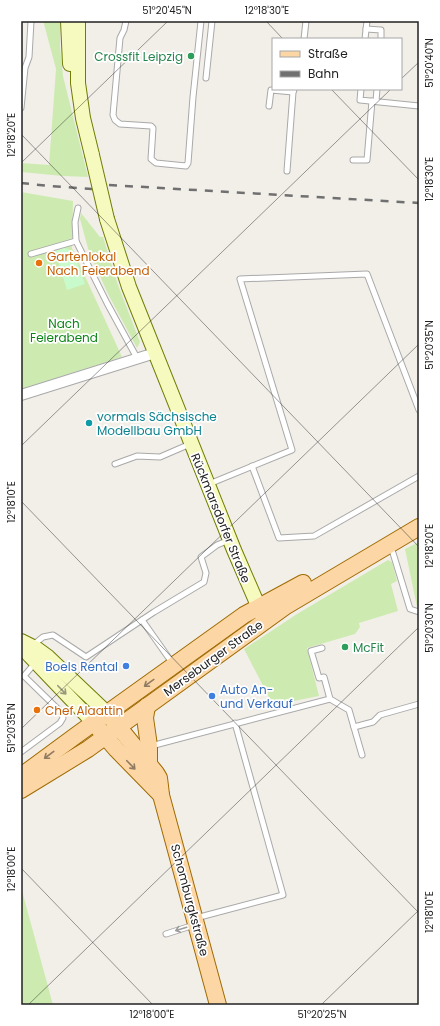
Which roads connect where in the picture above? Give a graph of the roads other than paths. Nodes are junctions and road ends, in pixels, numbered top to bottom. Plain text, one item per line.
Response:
1 (31, 21) edge
2 (68, 21) edge
3 (78, 21) edge
4 (126, 21) edge
5 (201, 21) edge
6 (212, 21) edge
7 (306, 21) edge
8 (367, 21) edge
9 (366, 29) junction
10 (304, 38) edge
11 (365, 38) edge
12 (381, 38) edge
13 (24, 62) edge
14 (206, 78) dead end
15 (294, 90) edge
16 (361, 90) edge
17 (377, 90) edge
18 (374, 101) junction
19 (270, 106) dead end
20 (419, 106) edge
21 (21, 108) edge
22 (83, 118) junction
23 (353, 160) dead end
24 (287, 172) dead end
25 (78, 208) dead end
26 (76, 241) junction
27 (31, 254) dead end
28 (155, 353) junction
29 (137, 358) junction
30 (21, 395) edge
31 (419, 410) edge
32 (191, 444) junction
33 (115, 464) dead end
34 (252, 466) junction
35 (419, 476) edge
36 (208, 485) junction
37 (414, 530) edge
38 (230, 540) junction
39 (389, 545) junction
40 (419, 612) edge
41 (262, 614) junction
42 (142, 620) junction
43 (24, 644) edge
44 (322, 648) dead end
45 (36, 662) junction
46 (174, 665) junction
47 (23, 678) edge
48 (330, 699) junction
49 (419, 704) edge
50 (147, 706) junction
51 (107, 713) junction
52 (94, 723) junction
53 (235, 723) junction
54 (118, 727) junction
55 (354, 727) junction
56 (105, 737) junction
57 (149, 746) junction
58 (21, 752) edge
59 (362, 755) dead end
60 (149, 764) junction
61 (21, 776) edge
62 (21, 790) edge
63 (161, 795) junction
64 (196, 922) junction
65 (166, 934) dead end
66 (218, 1005) edge

1 - 13 lane
2 - 22 main road, Rückmarsdorfer Straße
3 - 22 main road, Rückmarsdorfer Straße
4 - 5 lane
6 - 14 lane
7 - 10 lane
8 - 9 lane
9 - 11 lane
9 - 12 lane
13 - 21 lane
15 - 19 lane
15 - 24 lane
16 - 18 lane
17 - 18 lane
18 - 20 lane
18 - 23 lane
22 - 28 main road, Rückmarsdorfer Straße, bridge
25 - 26 lane
26 - 27 lane
26 - 29 lane
28 - 29 street
28 - 32 main road, Rückmarsdorfer Straße
29 - 30 street
31 - 34 lane
32 - 33 lane
32 - 36 main road, Rückmarsdorfer Straße
34 - 35 lane
34 - 36 lane
36 - 38 main road, Rückmarsdorfer Straße
37 - 39 main road, Merseburger Straße
37 - 41 main road, Merseburger Straße
38 - 41 main road, Rückmarsdorfer Straße
38 - 42 lane
39 - 40 lane
39 - 41 main road, Merseburger Straße
41 - 46 main road, Merseburger Straße
41 - 50 main road, Merseburger Straße
42 - 43 lane
42 - 46 lane
43 - 45 main road
43 - 51 main road
44 - 48 lane
45 - 47 lane
45 -> 52 main road
46 -> 51 main road, Merseburger Straße
47 - 58 lane
48 - 53 lane
48 - 55 lane
49 - 55 lane
50 - 54 main road, Merseburger Straße
50 - 57 main road
51 - 52 main road, Merseburger Straße
51 - 54 main road, Schomburgkstraße
52 - 56 main road, Schomburgkstraße
52 -> 61 main road, Merseburger Straße
53 - 57 lane
53 - 64 lane
54 - 56 main road, Merseburger Straße
54 - 60 main road, Schomburgkstraße
55 - 59 lane
56 - 62 main road, Merseburger Straße
56 -> 63 main road, Schomburgkstraße
57 - 60 main road
60 - 63 main road, Schomburgkstraße
63 - 64 main road, Schomburgkstraße
64 -> 65 lane
64 - 66 main road, Schomburgkstraße

